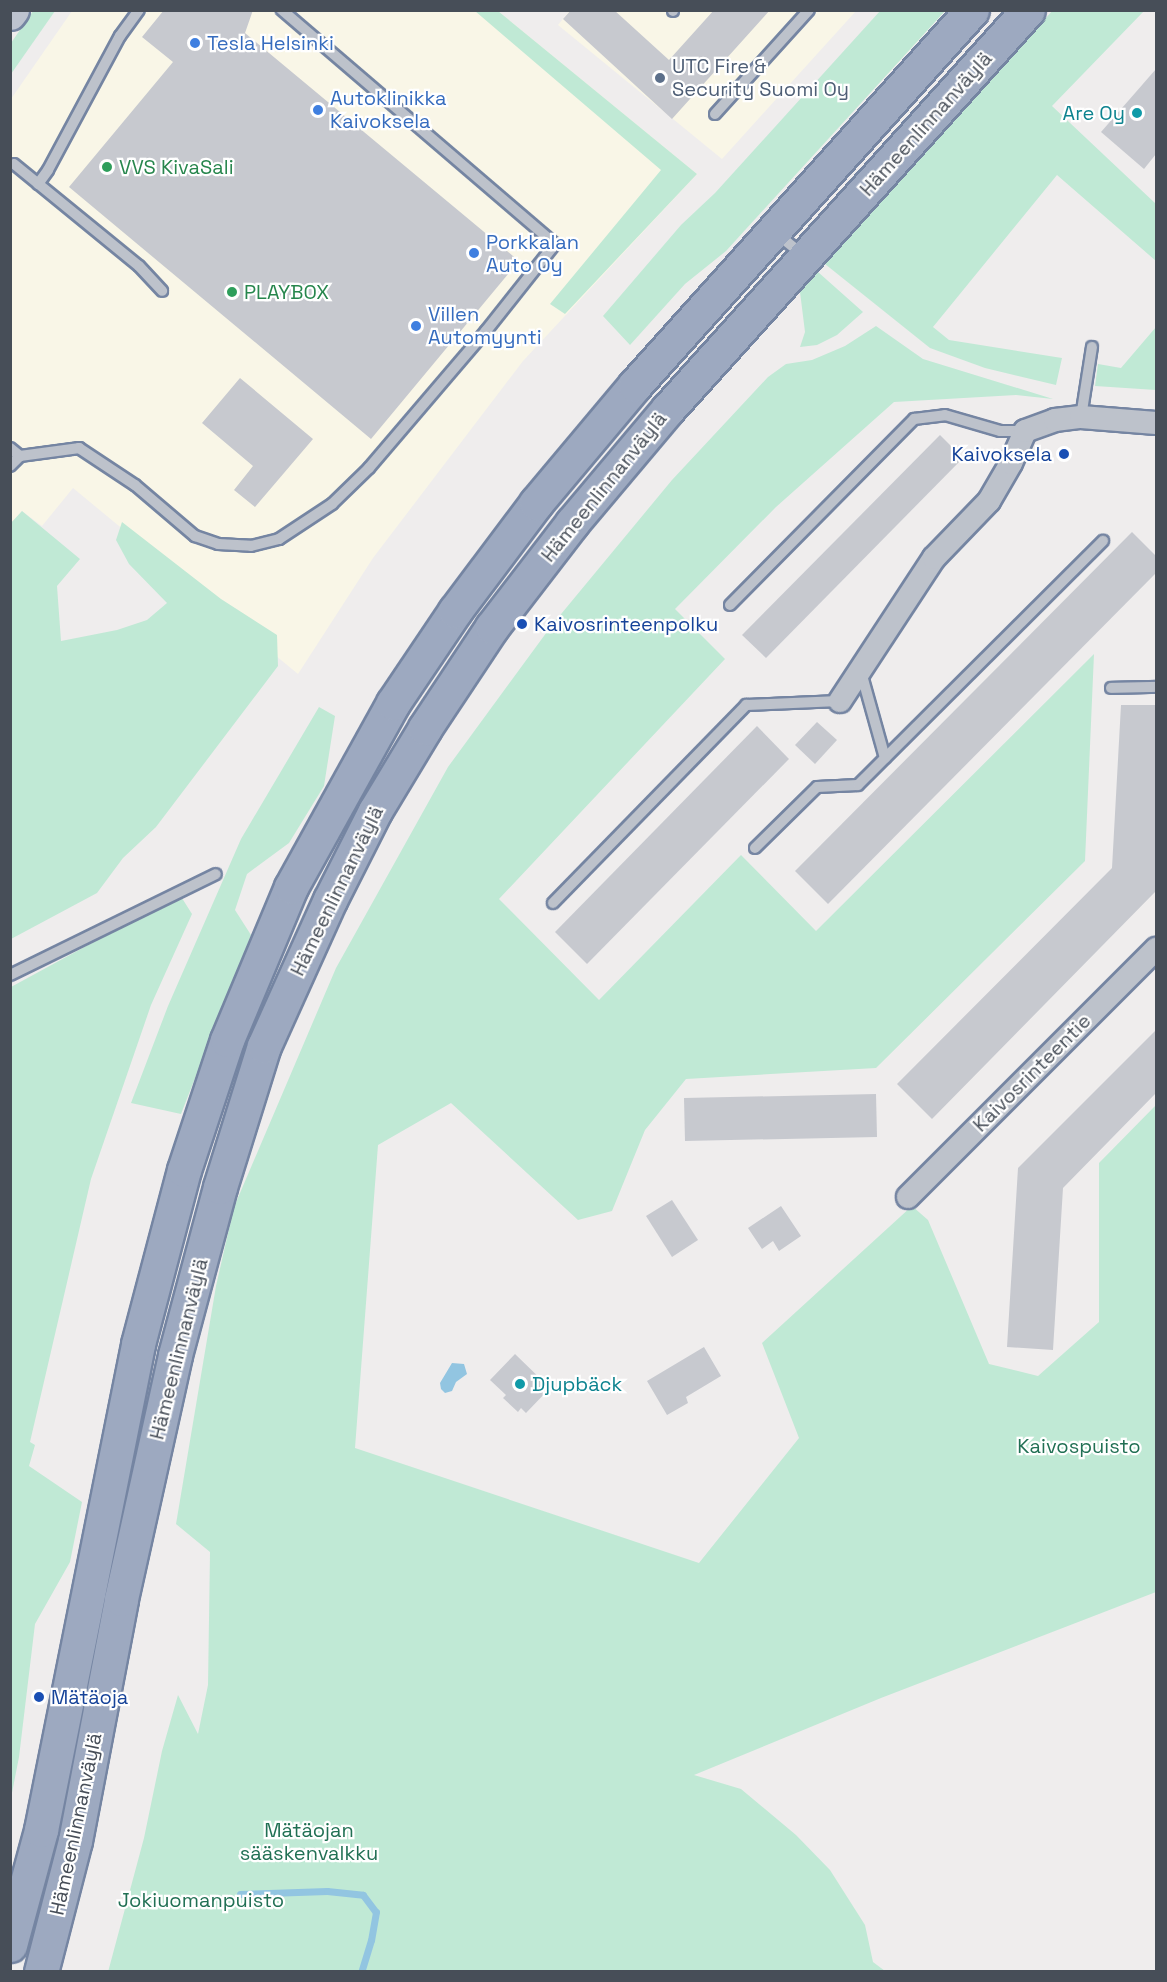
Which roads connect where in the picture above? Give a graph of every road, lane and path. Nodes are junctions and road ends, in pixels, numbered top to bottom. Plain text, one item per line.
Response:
1 (13, 10) edge
2 (139, 10) edge
3 (282, 10) edge
4 (809, 10) edge
5 (972, 10) edge
6 (1028, 10) edge
7 (10, 14) edge
8 (715, 114) dead end
9 (14, 164) dead end
10 (38, 184) junction
11 (774, 231) junction
12 (806, 258) junction
13 (162, 291) dead end
14 (1092, 347) dead end
15 (1081, 417) junction
16 (1156, 423) edge
17 (1025, 431) junction
18 (10, 448) edge
19 (20, 456) junction
20 (10, 466) edge
21 (1103, 541) dead end
22 (730, 605) dead end
23 (860, 669) junction
24 (1156, 687) edge
25 (1111, 688) dead end
26 (840, 700) joint
27 (885, 758) junction
28 (755, 848) dead end
29 (216, 874) dead end
30 (552, 903) dead end
31 (1156, 949) edge
32 (10, 975) edge
33 (908, 1197) dead end
34 (10, 1945) edge
35 (41, 1971) edge

1 - 7 main road
2 - 10 lane
3 - 19 lane
4 - 8 lane
5 - 11 highway, Hämeenlinnanväylä
6 - 12 highway, Hämeenlinnanväylä
9 - 10 lane
10 - 13 lane
11 - 12 lane
11 - 34 highway, Hämeenlinnanväylä
12 - 35 highway, Hämeenlinnanväylä
14 - 15 lane
15 - 16 street
15 - 17 street
17 - 22 lane
17 - 23 street
18 - 19 lane
19 - 20 lane
21 - 27 lane
23 - 26 street
23 - 27 lane
24 - 25 lane
26 - 30 lane
27 - 28 lane
29 - 32 lane
31 - 33 street, Kaivosrinteentie

